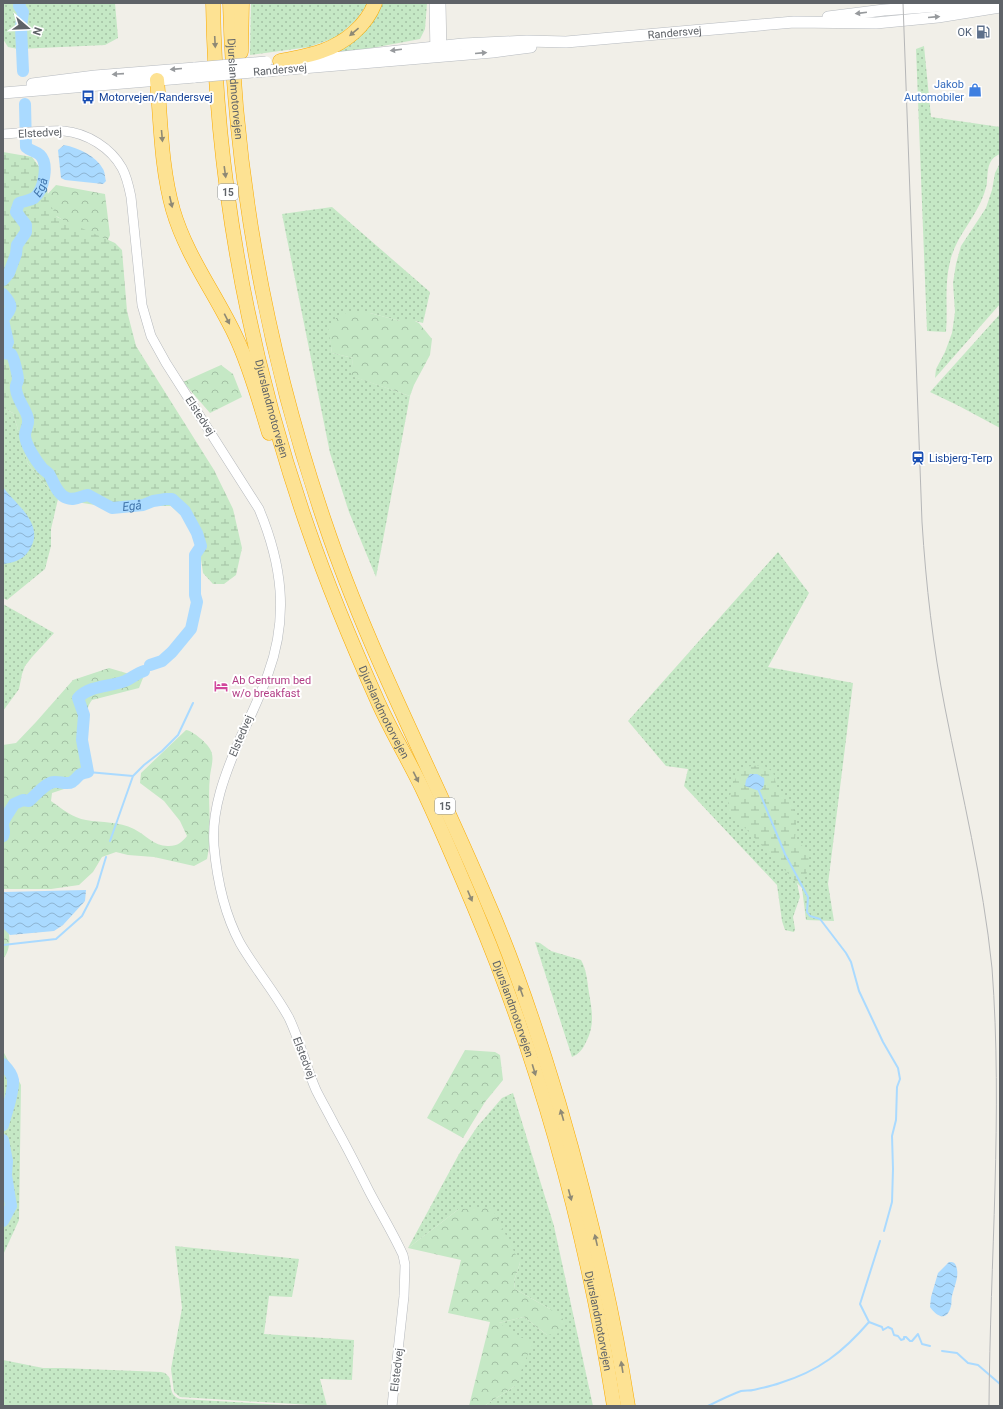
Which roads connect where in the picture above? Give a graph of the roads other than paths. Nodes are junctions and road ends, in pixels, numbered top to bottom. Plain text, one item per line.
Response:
1 (213, 3) edge
2 (230, 3) edge
3 (242, 3) edge
4 (375, 3) edge
5 (434, 3) edge
6 (441, 3) edge
7 (983, 3) edge
8 (888, 6) edge
9 (1000, 6) edge
10 (914, 10) edge
11 (894, 21) junction
12 (794, 22) junction
13 (438, 51) junction
14 (271, 64) junction
15 (157, 76) junction
16 (3, 86) edge
17 (3, 93) edge
18 (3, 134) edge
19 (248, 210) junction
20 (380, 705) junction
21 (392, 1406) edge
22 (614, 1406) edge
23 (628, 1406) edge

1 -> 20 highway, Djurslandmotorvejen / 15
2 - 19 highway, Djurslandmotorvejen / 15
3 - 19 highway
4 -> 14 highway
5 - 13 street
6 - 13 street
7 - 9 main road, Randersvej
7 - 10 main road, Randersvej
8 - 10 main road, Randersvej
8 - 11 street
8 -> 12 main road, Randersvej
10 -> 9 main road, Randersvej
10 - 11 main road, Randersvej
11 - 12 main road, Randersvej
12 - 13 main road, Randersvej
13 - 14 main road, Randersvej
13 -> 14 main road, Randersvej
14 - 15 main road, Randersvej, bridge
15 -> 16 main road, Randersvej
15 - 17 main road, Randersvej
15 -> 20 highway
18 - 21 street, Elstedvej
23 -> 19 highway, Djurslandmotorvejen / 15
20 -> 22 highway, Djurslandmotorvejen / 15

